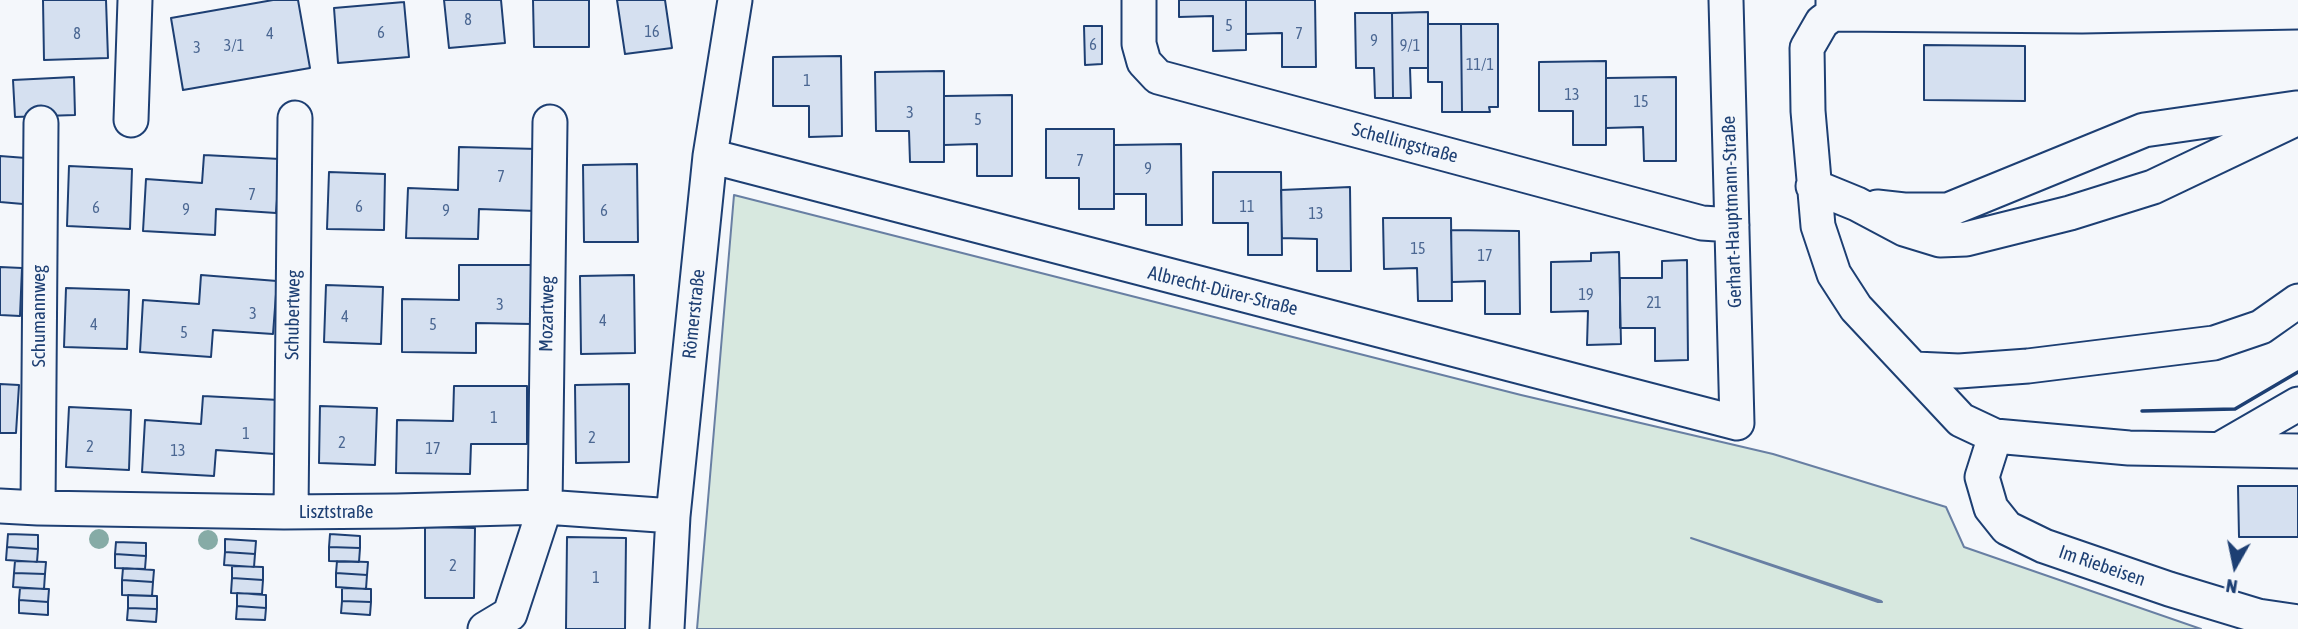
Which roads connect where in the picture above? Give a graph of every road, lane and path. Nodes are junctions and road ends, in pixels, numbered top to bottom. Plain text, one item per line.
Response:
1 (135, 0) edge
2 (735, 0) edge
3 (1139, 0) edge
4 (1726, 0) edge
5 (1833, 7) edge
6 (2298, 12) edge
7 (2298, 108) edge
8 (295, 118) dead end
9 (2298, 118) edge
10 (131, 120) dead end
11 (550, 122) dead end
12 (41, 123) dead end
13 (710, 156) junction
14 (1813, 186) junction
15 (1857, 204) junction
16 (1732, 225) junction
17 (2298, 301) edge
18 (1915, 369) junction
19 (2298, 404) edge
20 (1737, 423) joint
21 (1995, 436) junction
22 (2220, 449) junction
23 (2298, 451) edge
24 (0, 506) edge
25 (545, 507) junction
26 (38, 508) junction
27 (291, 512) junction
28 (673, 516) junction
29 (2298, 622) edge
30 (485, 629) edge
31 (667, 629) edge

1 - 10 street
2 - 13 street, Römerstraße
3 - 16 street, Schellingstraße
4 - 16 street, Gerhart-Hauptmann-Straße
5 - 6 street
5 - 14 street
7 - 15 street
8 - 27 street, Schubertweg
9 - 15 street
11 - 25 street, Mozartweg
12 - 26 street, Schumannweg
13 - 20 street, Albrecht-Dürer-Straße
13 - 28 street, Römerstraße
14 - 15 street
14 - 18 street
16 - 20 street, Gerhart-Hauptmann-Straße
17 - 18 street
18 - 21 street
19 - 22 street
21 - 22 street
21 - 29 street, Im Riebeisen
22 - 23 street
24 - 26 street, Lisztstraße
25 - 27 street, Lisztstraße
25 - 28 street, Lisztstraße
25 - 30 street, Mozartweg
26 - 27 street, Lisztstraße
28 - 31 street, Römerstraße

